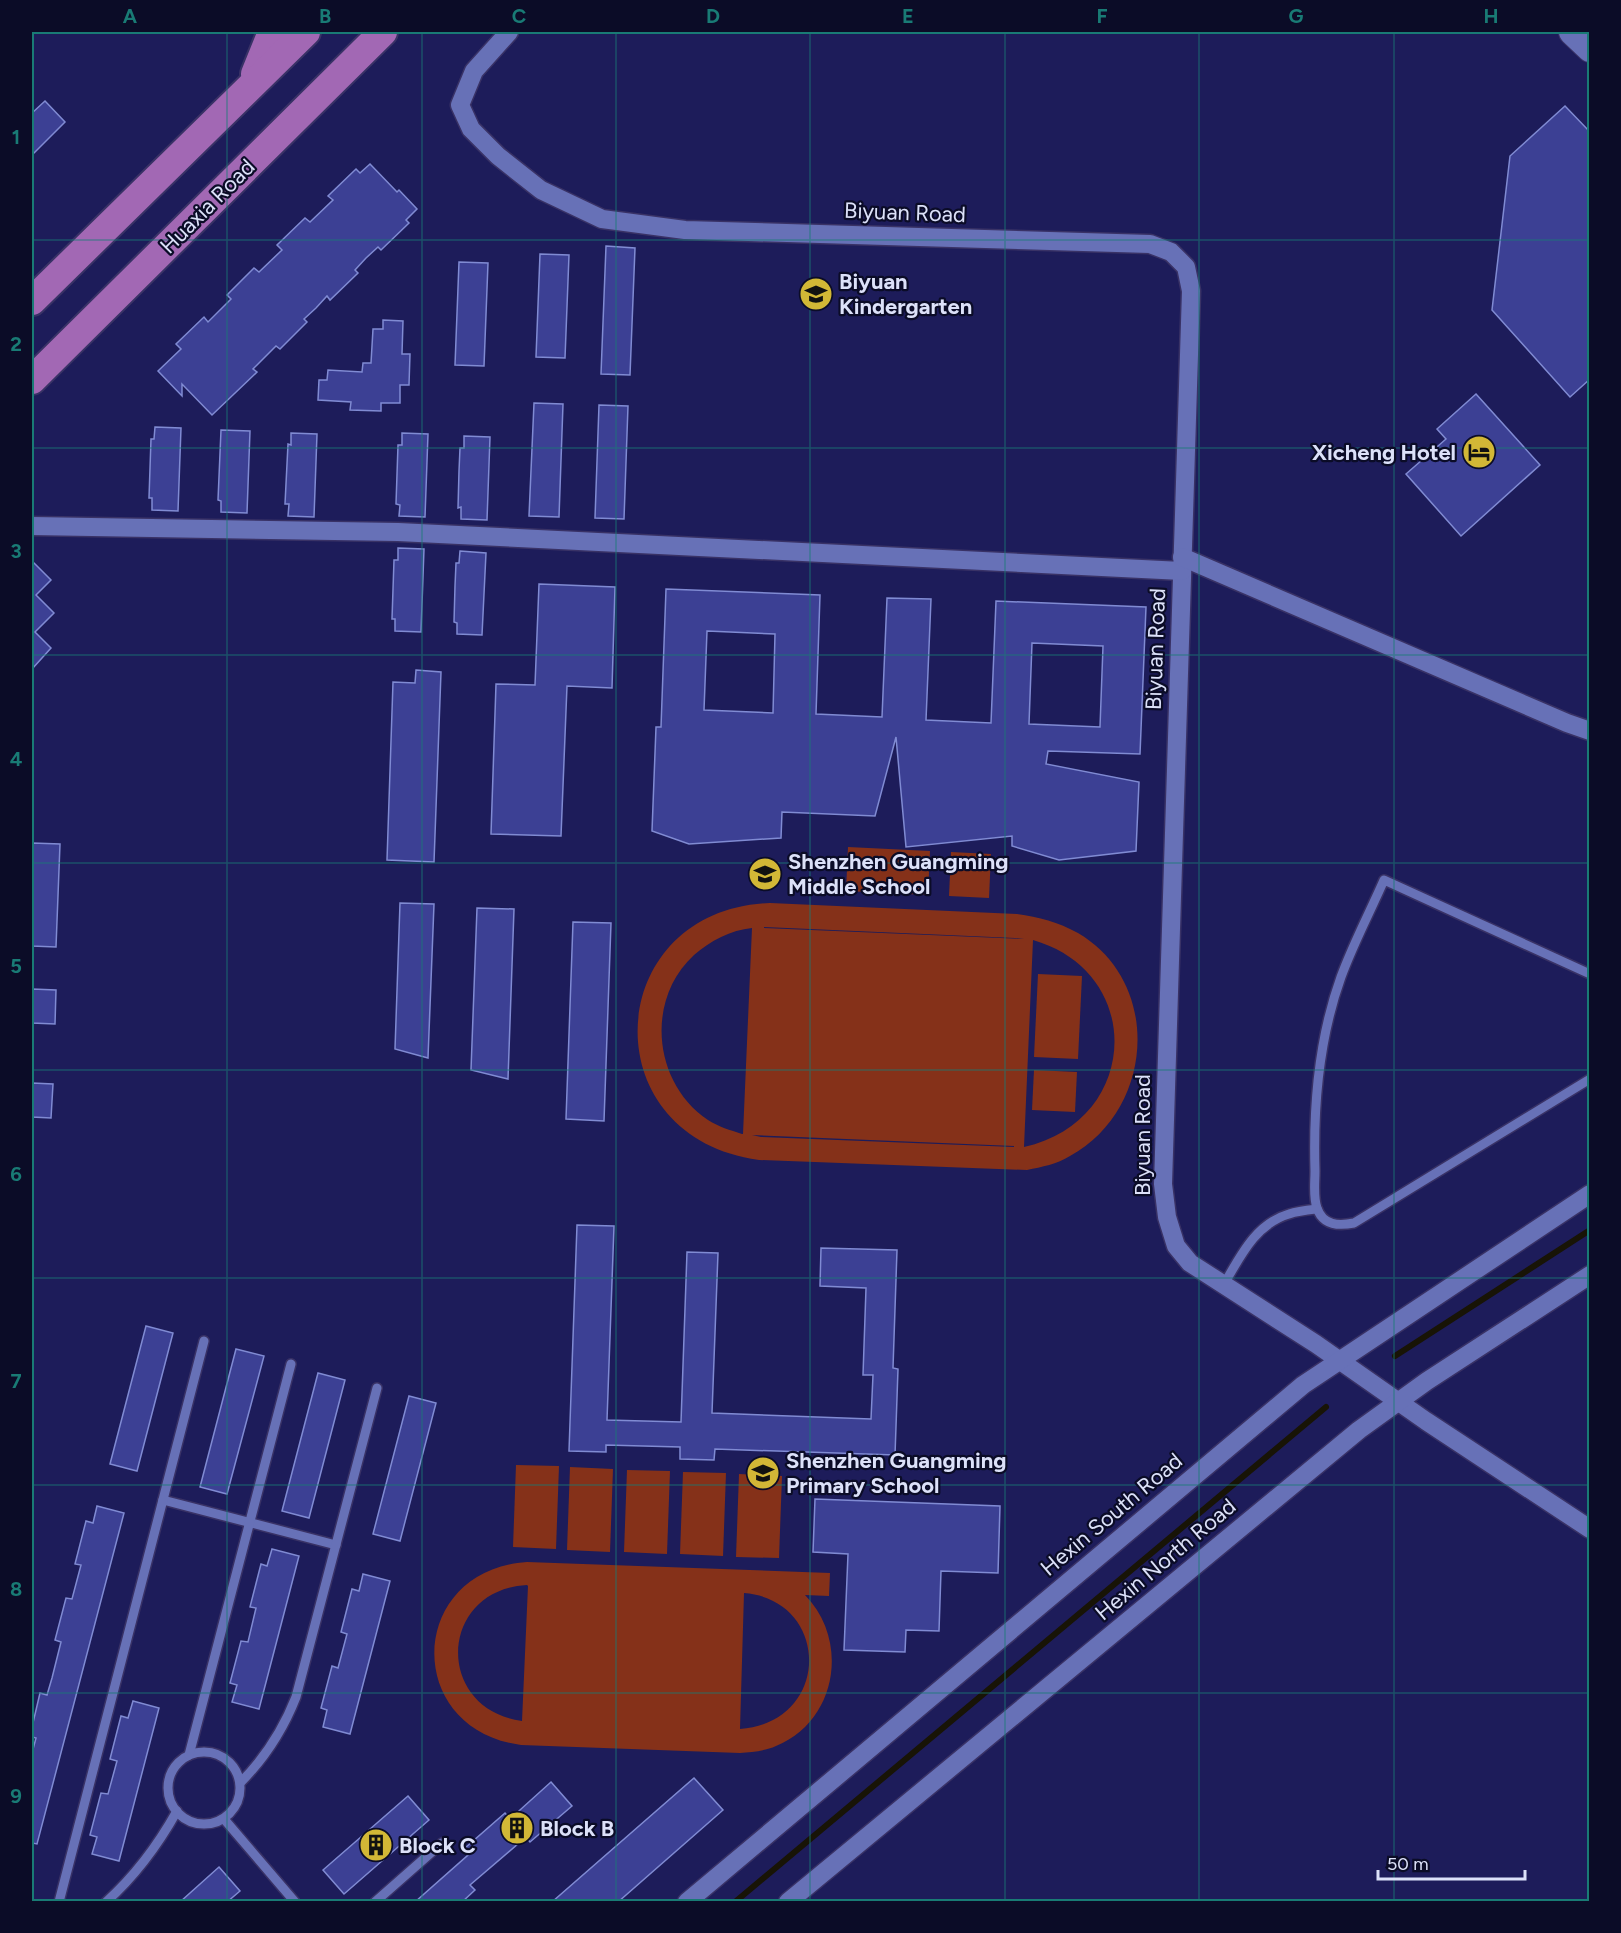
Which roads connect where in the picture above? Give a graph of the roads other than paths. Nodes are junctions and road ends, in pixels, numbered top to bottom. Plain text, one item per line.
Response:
1 (272, 32) edge
2 (306, 32) edge
3 (383, 32) edge
4 (509, 32) edge
5 (1572, 32) edge
6 (1590, 49) edge
7 (248, 88) junction
8 (64, 269) junction
9 (32, 279) edge
10 (32, 301) edge
11 (32, 380) edge
12 (32, 526) edge
13 (1182, 564) junction
14 (1590, 730) edge
15 (1590, 974) edge
16 (1590, 1079) edge
17 (1590, 1194) edge
18 (1317, 1209) junction
19 (1590, 1275) edge
20 (1223, 1286) junction
21 (204, 1341) dead end
22 (1339, 1360) junction
23 (291, 1364) dead end
24 (377, 1388) dead end
25 (1399, 1402) junction
26 (163, 1500) junction
27 (250, 1523) junction
28 (1590, 1529) edge
29 (336, 1545) junction
30 (189, 1755) junction
31 (240, 1783) junction
32 (177, 1811) junction
33 (224, 1819) junction
34 (442, 1843) dead end
35 (58, 1902) edge
36 (105, 1902) edge
37 (295, 1902) edge
38 (375, 1902) edge
39 (687, 1902) edge
40 (788, 1902) edge

1 - 7 main road
2 - 7 main road
3 - 11 main road, Huaxia Road
4 - 13 street, Biyuan Road
5 - 6 street
7 - 8 main road
8 - 9 street
8 - 10 main road
12 - 13 street
13 - 14 street
13 - 20 street, Biyuan Road
15 - 18 lane
16 - 18 lane
17 - 22 street, Hexin South Road
18 - 20 lane
19 - 25 street, Hexin North Road
20 - 22 street, Biyuan Road
21 - 26 lane
22 - 25 street, Biyuan Road
22 - 39 street, Hexin South Road
23 - 27 lane
24 - 29 lane
25 - 28 street, Biyuan Road
25 - 40 street, Hexin North Road
26 - 27 lane
26 - 35 lane
27 - 29 lane
27 - 30 lane
29 - 31 lane
30 - 31 lane
30 - 32 lane
31 - 33 lane
32 - 33 lane
32 - 36 lane
33 - 37 lane
34 - 38 lane

